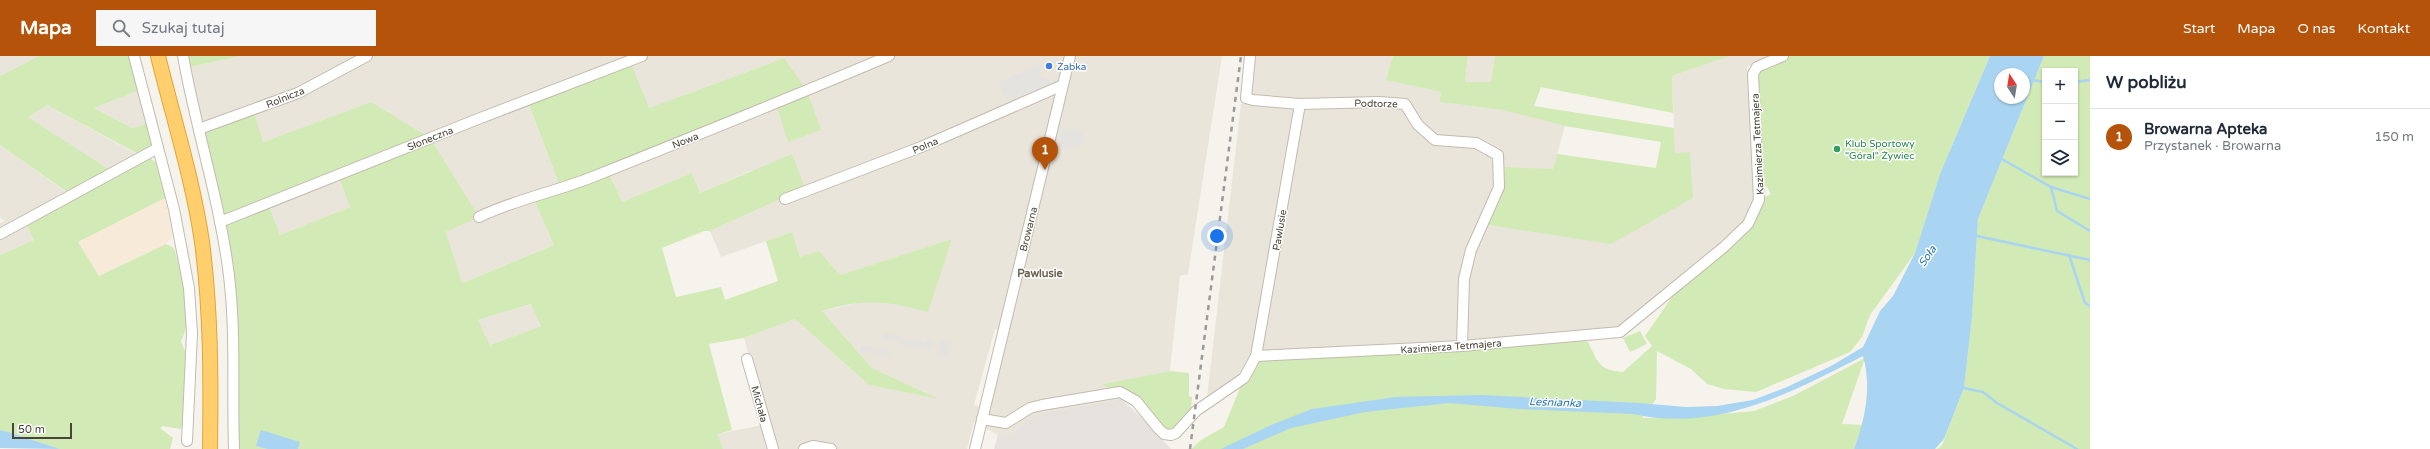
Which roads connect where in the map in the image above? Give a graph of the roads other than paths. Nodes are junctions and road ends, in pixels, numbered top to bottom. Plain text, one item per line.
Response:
1 (134, 56) edge
2 (158, 56) edge
3 (183, 56) edge
4 (367, 56) edge
5 (642, 56) edge
6 (889, 56) edge
7 (1070, 56) edge
8 (1250, 56) edge
9 (1783, 56) edge
10 (1063, 85) junction
11 (1300, 104) junction
12 (199, 129) junction
13 (158, 148) junction
14 (785, 199) dead end
15 (479, 217) dead end
16 (220, 222) junction
17 (0, 234) edge
18 (1462, 346) junction
19 (1256, 356) junction
20 (747, 359) dead end
21 (982, 419) junction
22 (187, 441) dead end
23 (210, 449) edge
24 (234, 449) edge
25 (773, 449) edge
26 (804, 449) edge
27 (831, 449) edge
28 (975, 449) edge

1 - 13 street
2 - 23 highway
3 - 12 street
4 - 12 street, Rolnicza
5 - 16 street, Słoneczna
6 - 15 street, Nowa
7 - 10 street, Browarna
8 - 11 street, Podtorze
9 - 18 street, Kazimierza Tetmajera
10 - 14 street, Polna
10 - 21 street, Browarna
11 - 18 street, Podtorze
11 - 19 street, Pawlusie
12 - 16 street
13 - 17 street
13 - 22 street
16 - 24 street
18 - 19 street, Kazimierza Tetmajera
19 - 21 street
20 - 25 street, Michała
21 - 28 street, Browarna
26 - 27 street

